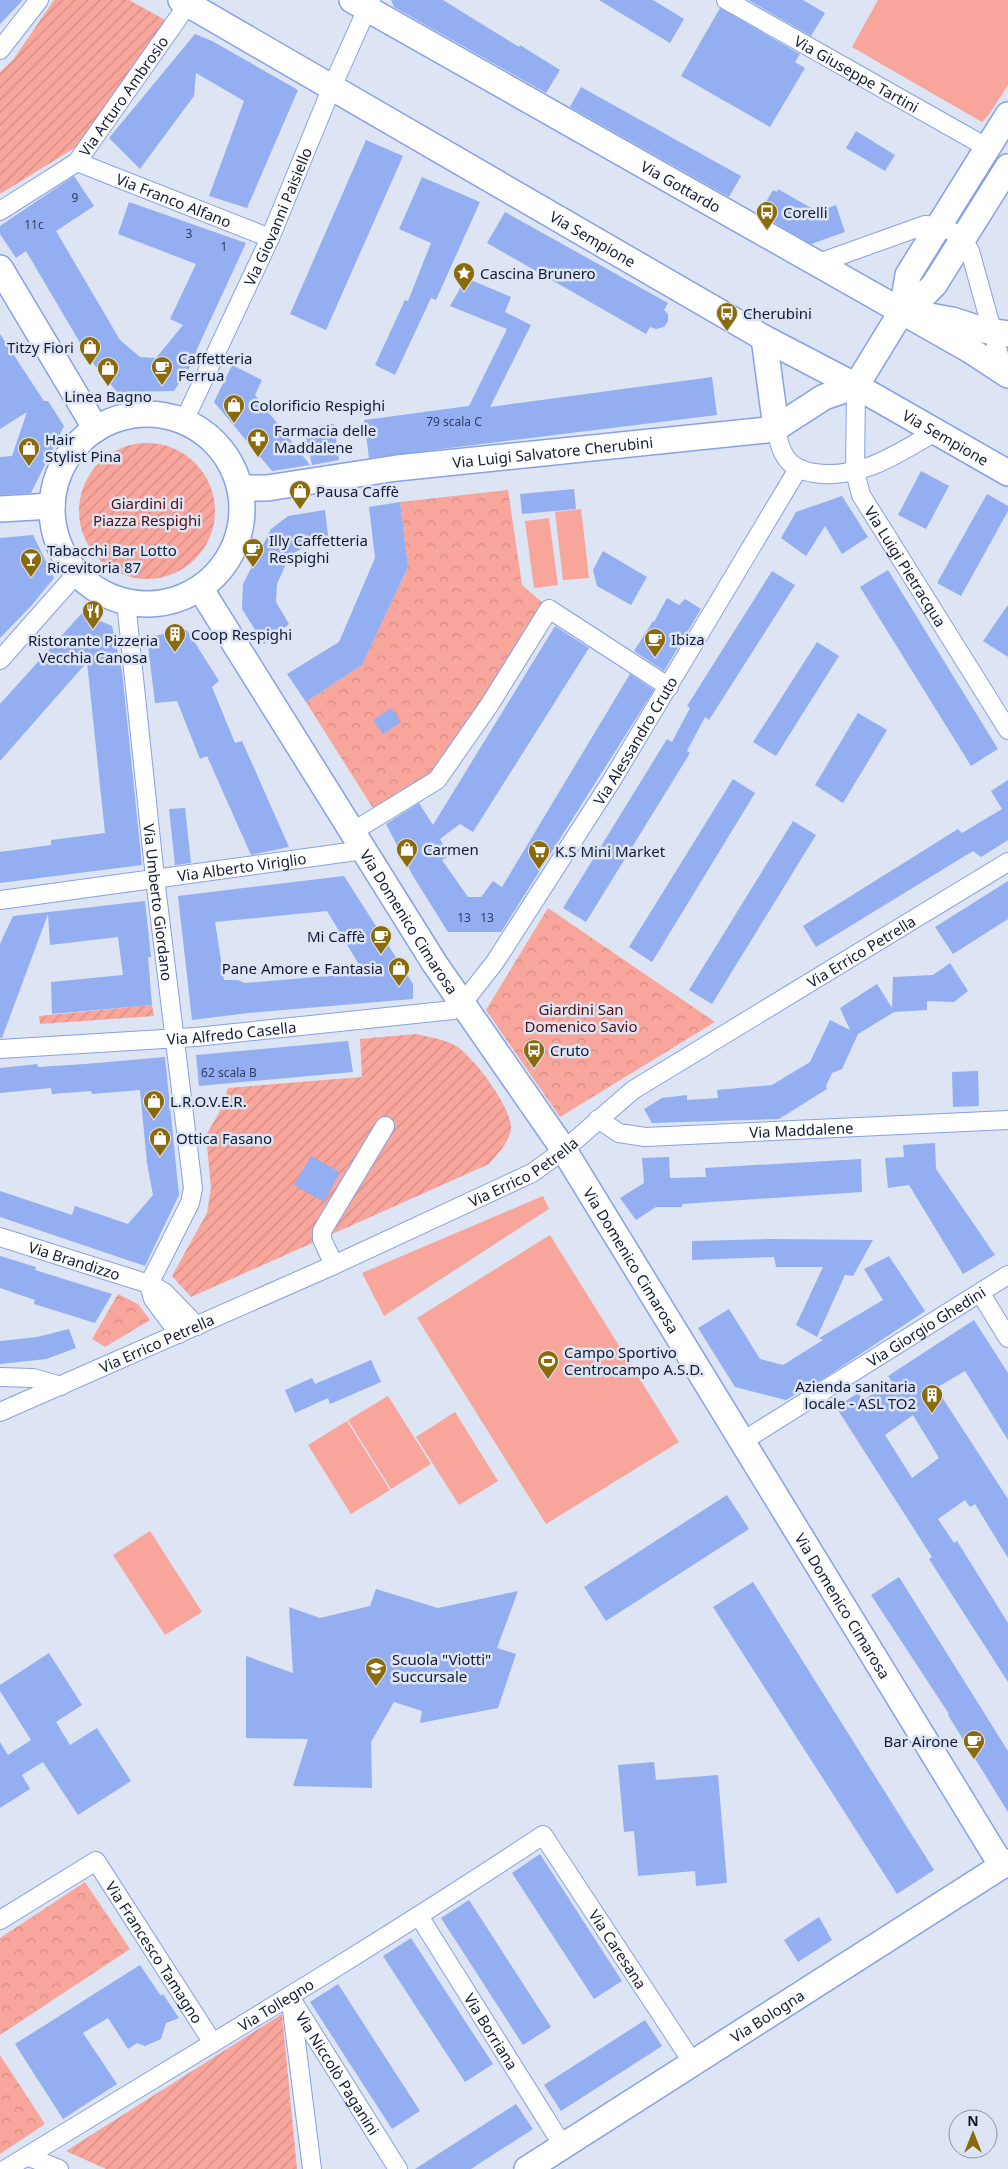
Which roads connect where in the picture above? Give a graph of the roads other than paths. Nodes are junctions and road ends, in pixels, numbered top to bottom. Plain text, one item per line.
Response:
1 (39, 0) edge
2 (726, 0) edge
3 (185, 2) edge
4 (363, 7) edge
5 (0, 50) edge
6 (335, 81) junction
7 (1008, 115) edge
8 (988, 148) junction
9 (77, 162) junction
10 (1008, 167) edge
11 (0, 211) edge
12 (940, 225) junction
13 (270, 238) junction
14 (963, 239) junction
15 (816, 264) junction
16 (0, 268) edge
17 (898, 318) junction
18 (1000, 333) edge
19 (764, 338) junction
20 (1006, 374) edge
21 (859, 381) junction
22 (184, 421) junction
23 (96, 428) junction
24 (776, 428) junction
25 (935, 432) junction
26 (798, 469) junction
27 (854, 472) junction
28 (1008, 473) edge
29 (240, 488) junction
30 (52, 506) junction
31 (0, 509) edge
32 (76, 573) junction
33 (200, 588) junction
34 (126, 602) junction
35 (0, 660) edge
36 (669, 687) junction
37 (1008, 730) edge
38 (358, 841) junction
39 (1008, 862) edge
40 (155, 878) junction
41 (0, 900) edge
42 (462, 1004) junction
43 (174, 1038) junction
44 (0, 1049) edge
45 (598, 1119) junction
46 (1008, 1120) edge
47 (385, 1126) dead end
48 (564, 1150) junction
49 (0, 1237) edge
50 (334, 1265) junction
51 (1008, 1275) edge
52 (149, 1284) junction
53 (981, 1294) junction
54 (197, 1326) junction
55 (179, 1334) junction
56 (1008, 1338) edge
57 (0, 1377) edge
58 (61, 1386) junction
59 (0, 1412) edge
60 (743, 1441) junction
61 (542, 1835) joint
62 (1006, 1868) edge
63 (420, 1916) junction
64 (0, 1920) edge
65 (290, 1996) junction
66 (213, 2043) junction
67 (693, 2063) junction
68 (563, 2146) junction
69 (27, 2156) junction
70 (6, 2169) edge
71 (58, 2169) edge
72 (312, 2169) edge
73 (398, 2169) edge
74 (527, 2169) edge

1 - 5 street
2 - 8 street, Via Giuseppe Tartini
3 - 6 street, Via Sempione
3 - 9 street, Via Arturo Ambrosio
4 - 6 street, Via Giovanni Paisiello
4 - 15 street, Via Gottardo
6 - 13 street, Via Giovanni Paisiello
6 - 19 street, Via Sempione
7 - 8 street
8 - 12 street
9 - 11 street, Via Arturo Ambrosio
9 - 13 street, Via Franco Alfano
10 - 14 street
12 - 14 street
12 - 15 street
12 - 17 street
13 - 22 street, Via Giovanni Paisiello
14 - 17 street
14 - 18 street
15 - 17 street, Via Gottardo
16 - 23 street
17 - 18 street
17 - 20 street, Via Gottardo
17 - 21 street
18 - 20 street
19 - 21 street, Via Sempione
19 - 24 street
21 - 24 street, Via Luigi Salvatore Cherubini
21 - 25 street, Via Sempione
21 - 27 street, Via Luigi Pietracqua
22 - 23 street
22 - 29 street
23 - 30 street
24 - 26 street
24 - 29 street, Via Luigi Salvatore Cherubini
25 - 27 street
25 - 28 street, Via Sempione
26 - 27 street
26 - 36 street, Via Alessandro Cruto
27 - 37 street, Via Luigi Pietracqua
29 - 33 street
30 - 31 street
30 - 32 street
32 - 34 street
32 - 35 street
33 - 34 street
33 - 38 street, Via Domenico Cimarosa
34 - 40 street, Via Umberto Giordano
36 - 38 street
36 - 42 street, Via Alessandro Cruto
38 - 40 street, Via Alberto Viriglio
38 - 42 street, Via Domenico Cimarosa
39 - 45 street, Via Errico Petrella
40 - 41 street, Via Alberto Viriglio
40 - 43 street, Via Umberto Giordano
42 - 43 street, Via Alfredo Casella
42 - 48 street, Via Domenico Cimarosa
43 - 44 street, Via Alfredo Casella
43 - 52 street, Via Umberto Giordano
45 - 46 street, Via Maddalene
45 - 48 street, Via Errico Petrella
47 - 50 street
48 - 50 street, Via Errico Petrella
48 - 60 street, Via Domenico Cimarosa
49 - 52 street, Via Brandizzo
50 - 54 street, Via Errico Petrella
51 - 53 street, Via Giorgio Ghedini
52 - 54 street, Via Brandizzo
52 - 55 street
53 - 56 street
53 - 60 street, Via Giorgio Ghedini
54 - 55 street, Via Errico Petrella
55 - 58 street, Via Errico Petrella
57 - 58 street
58 - 59 street, Via Errico Petrella
60 - 62 street, Via Domenico Cimarosa
61 - 63 street, Via Tollegno
61 - 67 street, Via Caresana
62 - 67 street, Via Bologna
63 - 65 street, Via Tollegno
63 - 68 street, Via Borriana
64 - 66 street, Via Francesco Tamagno
65 - 66 street, Via Tollegno
65 - 72 street, Via Niccolò Paganini
65 - 73 street, Via Niccolò Paganini
66 - 69 street, Via Tollegno
67 - 68 street, Via Bologna
68 - 74 street, Via Bologna
69 - 70 street, Via Tollegno
69 - 71 street

